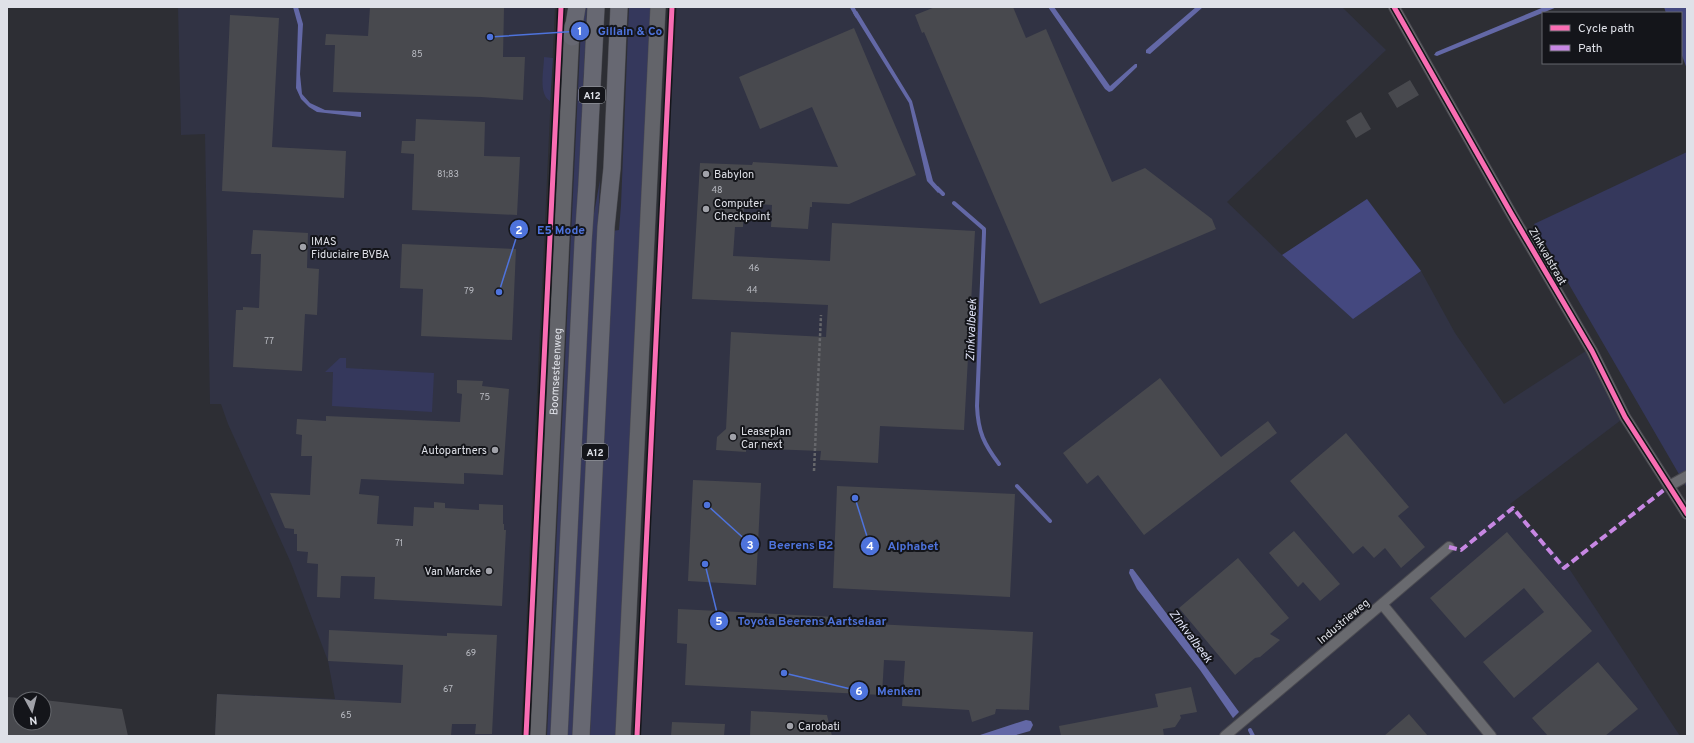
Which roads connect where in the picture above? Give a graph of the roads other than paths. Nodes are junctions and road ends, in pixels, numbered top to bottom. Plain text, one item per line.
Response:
1 (573, 7) edge
2 (577, 7) edge
3 (596, 7) edge
4 (619, 7) edge
5 (658, 7) edge
6 (1394, 7) edge
7 (572, 37) junction
8 (1687, 476) edge
9 (1669, 486) junction
10 (1687, 514) edge
11 (1449, 547) dead end
12 (1382, 604) junction
13 (538, 736) edge
14 (559, 736) edge
15 (582, 736) edge
16 (624, 736) edge
17 (1225, 736) edge
18 (1491, 736) edge

1 - 7 main road, Boomsesteenweg
2 - 7 highway
3 - 14 highway, A12
4 - 15 highway, A12
5 - 16 main road
6 - 9 street, Zinkvalstraat
7 - 13 main road, Boomsesteenweg
8 - 9 street
9 - 10 street, Zinkvalstraat
11 - 12 street
12 - 17 street, Industrieweg
12 - 18 street, Industrieweg

